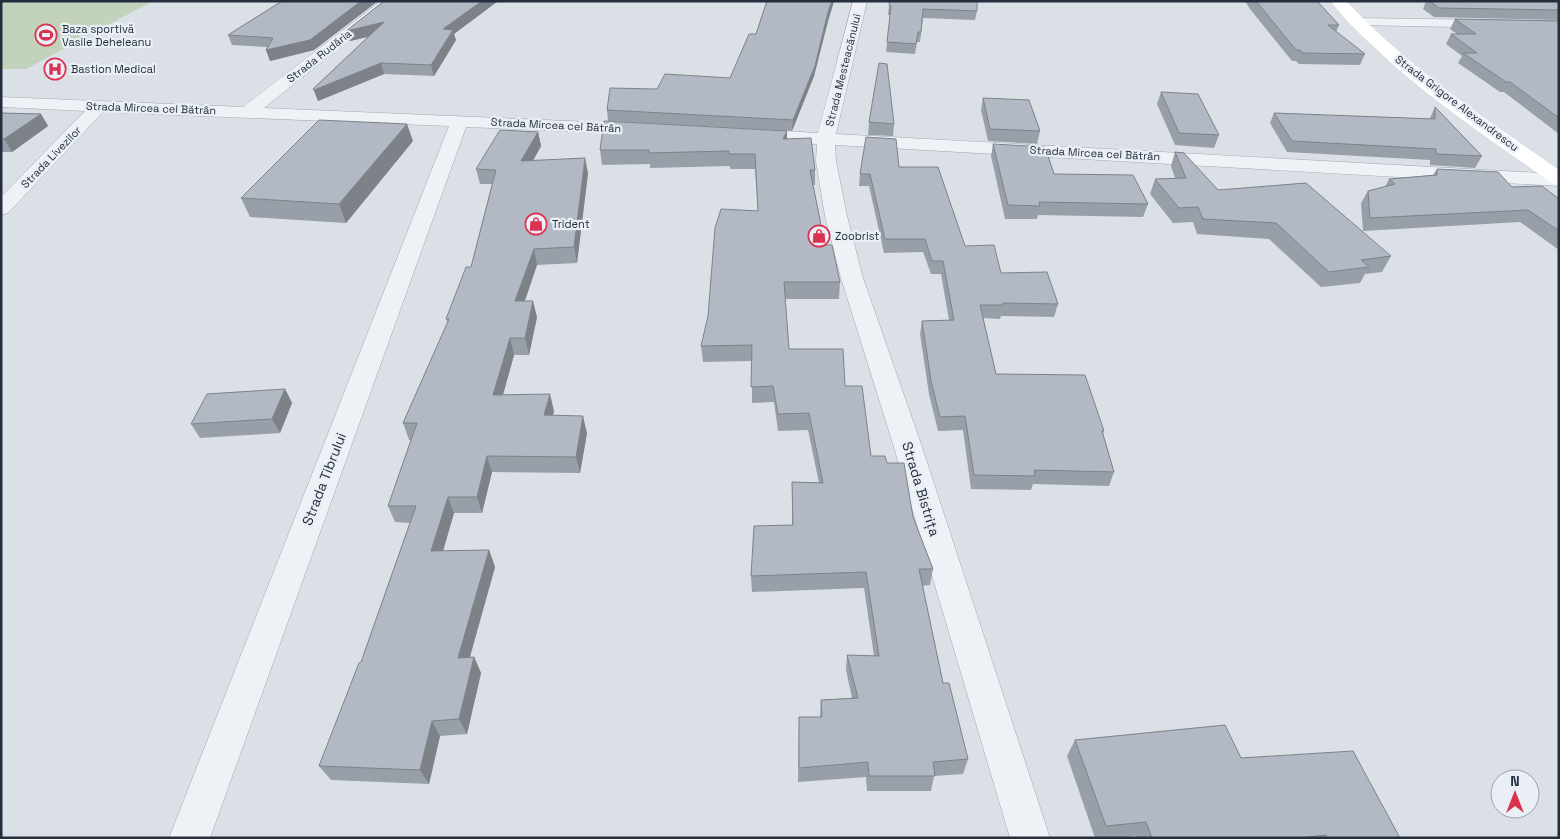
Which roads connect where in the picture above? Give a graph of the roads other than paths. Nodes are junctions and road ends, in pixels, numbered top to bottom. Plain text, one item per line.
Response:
1 (390, 1) edge
2 (860, 1) edge
3 (1340, 4) edge
4 (1360, 14) junction
5 (1559, 25) edge
6 (1, 102) edge
7 (100, 105) junction
8 (248, 112) junction
9 (460, 120) junction
10 (658, 130) edge
11 (737, 134) edge
12 (826, 138) junction
13 (1559, 179) edge
14 (1, 208) edge
15 (188, 838) edge
16 (1030, 838) edge

1 - 8 street, Strada Rudăria
2 - 12 street, Strada Mesteacănului
3 - 4 street, Strada Grigore Alexandrescu
4 - 5 street
4 - 13 street, Strada Grigore Alexandrescu
6 - 7 street, Strada Mircea cel Bătrân
7 - 8 street, Strada Mircea cel Bătrân
7 - 14 street, Strada Livezilor
8 - 9 street, Strada Mircea cel Bătrân
9 - 10 street, Strada Mircea cel Bătrân
9 - 15 street, Strada Tibrului
11 - 12 street, Strada Mircea cel Bătrân
12 - 13 street, Strada Mircea cel Bătrân
12 - 16 street, Strada Bistrița

